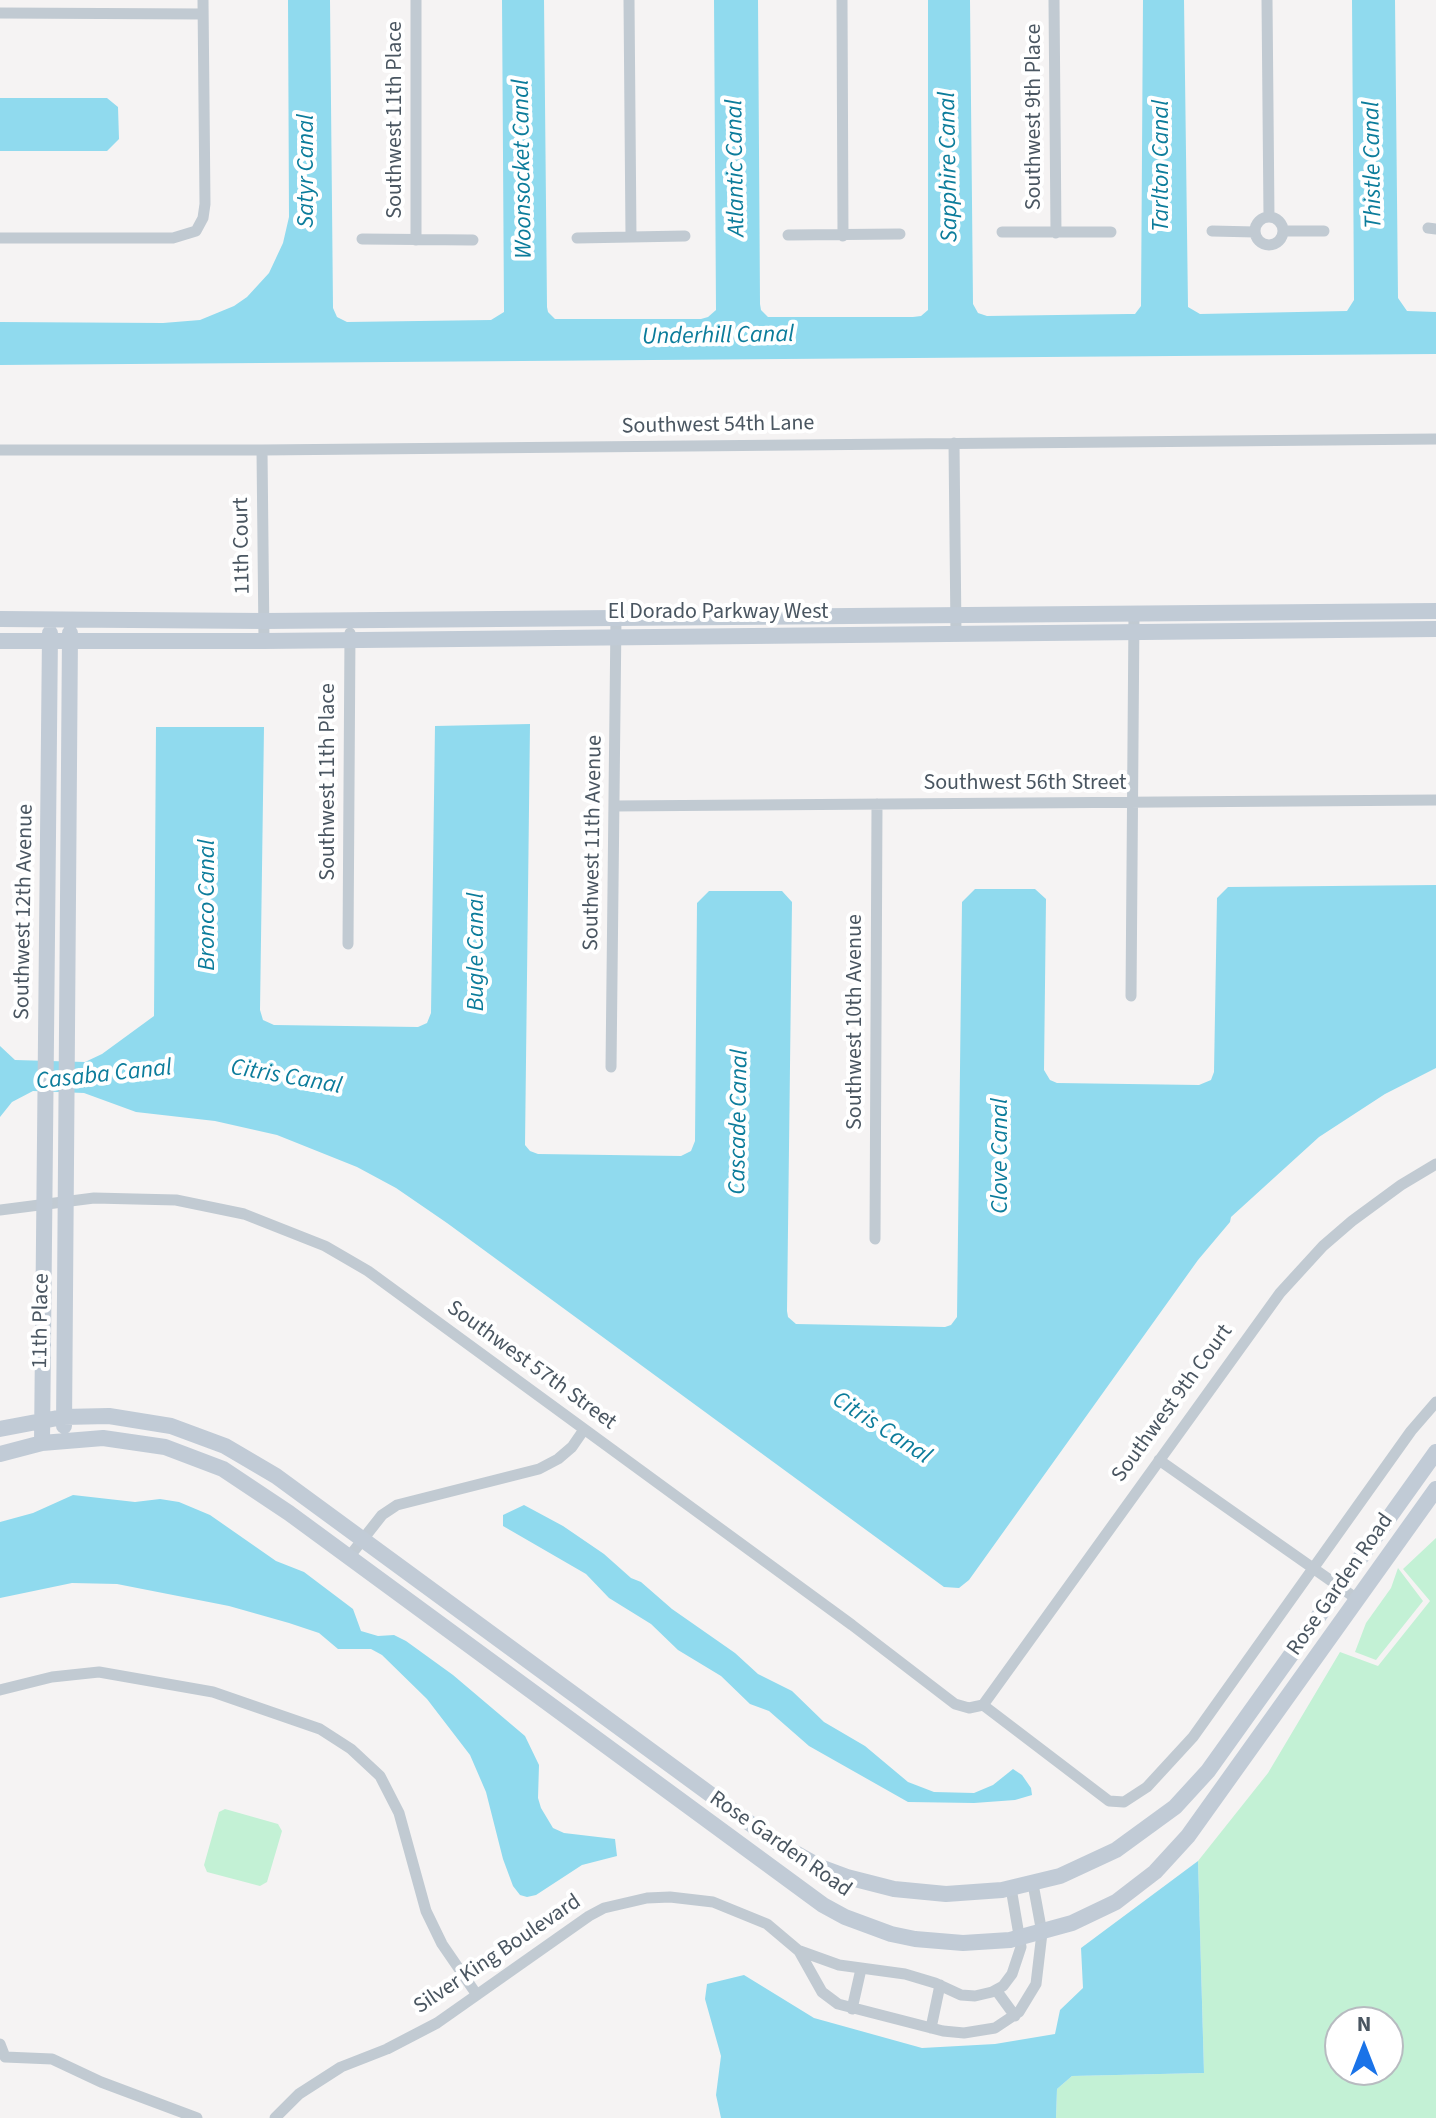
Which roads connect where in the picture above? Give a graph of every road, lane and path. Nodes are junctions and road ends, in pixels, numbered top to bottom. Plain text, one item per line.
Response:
1 (203, 0) edge
2 (416, 0) edge
3 (629, 0) edge
4 (842, 0) edge
5 (1054, 0) edge
6 (1267, 0) edge
7 (0, 13) edge
8 (203, 14) junction
9 (1269, 217) junction
10 (1212, 231) dead end
11 (1284, 231) junction
12 (1324, 231) dead end
13 (1002, 232) dead end
14 (1111, 232) dead end
15 (1255, 232) junction
16 (1056, 233) junction
17 (900, 234) dead end
18 (788, 235) dead end
19 (685, 236) dead end
20 (843, 236) junction
21 (631, 237) junction
22 (0, 238) edge
23 (577, 238) dead end
24 (362, 239) dead end
25 (416, 240) junction
26 (473, 240) dead end
27 (1436, 439) edge
28 (954, 443) junction
29 (0, 450) edge
30 (262, 450) junction
31 (1436, 611) edge
32 (955, 616) junction
33 (0, 619) edge
34 (50, 619) junction
35 (70, 620) junction
36 (350, 620) junction
37 (264, 621) junction
38 (1134, 622) junction
39 (616, 627) junction
40 (1436, 629) edge
41 (956, 633) junction
42 (350, 640) junction
43 (0, 641) edge
44 (50, 641) junction
45 (70, 641) junction
46 (264, 641) junction
47 (1436, 800) edge
48 (1133, 803) junction
49 (877, 804) junction
50 (614, 806) junction
51 (348, 944) dead end
52 (1131, 996) dead end
53 (611, 1067) dead end
54 (1436, 1164) edge
55 (64, 1202) junction
56 (42, 1205) junction
57 (0, 1210) edge
58 (875, 1239) dead end
59 (1436, 1402) edge
60 (63, 1417) junction
61 (41, 1420) junction
62 (0, 1429) edge
63 (583, 1431) junction
64 (64, 1440) junction
65 (42, 1443) junction
66 (1436, 1452) edge
67 (0, 1454) edge
68 (1159, 1460) junction
69 (1436, 1489) edge
70 (361, 1540) junction
71 (349, 1557) junction
72 (1312, 1568) junction
73 (1340, 1587) junction
74 (1357, 1599) junction
75 (0, 1690) edge
76 (983, 1705) junction
77 (1033, 1884) junction
78 (1011, 1888) junction
79 (1042, 1933) junction
80 (1020, 1938) junction
81 (799, 1951) junction
82 (861, 1969) junction
83 (940, 1985) junction
84 (996, 1990) junction
85 (477, 1995) junction
86 (852, 2009) junction
87 (1015, 2016) junction
88 (931, 2028) junction
89 (0, 2044) edge
90 (3, 2057) edge
91 (197, 2118) edge
92 (275, 2118) edge

1 - 8 street
2 - 25 street, Southwest 11th Place
3 - 21 street
4 - 20 street
5 - 16 street, Southwest 9th Place
6 - 9 street
7 - 8 street
8 - 22 street
9 - 11 street
9 - 15 street
10 - 15 street
11 - 12 street
11 - 15 street
13 - 16 street, Southwest 9th Place
14 - 16 street, Southwest 9th Place
17 - 20 street
18 - 20 street
19 - 21 street
21 - 23 street
24 - 25 street, Southwest 11th Place
25 - 26 street, Southwest 11th Place
27 - 28 street, Southwest 54th Lane
28 - 30 street, Southwest 54th Lane
28 - 32 street
29 - 30 street, Southwest 54th Lane
30 - 37 street, 11th Court
31 - 38 street, El Dorado Parkway West
32 - 38 street, El Dorado Parkway West
32 - 39 street, El Dorado Parkway West
32 - 41 street
33 - 34 street, El Dorado Parkway West
34 - 35 street, El Dorado Parkway West
34 - 44 street, Southwest 12th Avenue
35 - 37 street, El Dorado Parkway West
35 - 45 street, Southwest 12th Avenue
36 - 37 street, El Dorado Parkway West
36 - 39 street, El Dorado Parkway West
36 - 42 street, Southwest 11th Place
37 - 46 street, 11th Court
38 - 40 street, El Dorado Parkway West
38 - 41 street, El Dorado Parkway West
38 - 48 street
39 - 41 street, El Dorado Parkway West
39 - 42 street, El Dorado Parkway West
39 - 50 street, Southwest 11th Avenue
42 - 46 street, El Dorado Parkway West
42 - 51 street, Southwest 11th Place
43 - 44 street, El Dorado Parkway West
44 - 45 street, El Dorado Parkway West
44 - 56 street, Southwest 12th Avenue
45 - 46 street, El Dorado Parkway West
45 - 55 street, Southwest 12th Avenue
47 - 48 street, Southwest 56th Street
48 - 49 street, Southwest 56th Street
48 - 52 street
49 - 50 street, Southwest 56th Street
49 - 58 street, Southwest 10th Avenue
50 - 53 street, Southwest 11th Avenue
54 - 68 street, Southwest 9th Court
55 - 56 street, Southwest 57th Street
55 - 60 street, 11th Place
55 - 63 street, Southwest 57th Street
56 - 57 street, Southwest 57th Street
56 - 61 street, 11th Place
59 - 72 street, Rose Garden Road
60 - 61 street, Rose Garden Road
60 - 64 street, 11th Place
60 - 70 street, Rose Garden Road
61 - 62 street, Rose Garden Road
61 - 65 street, 11th Place
63 - 70 street
63 - 76 street, Southwest 57th Street
64 - 65 street, Rose Garden Road
64 - 71 street, Rose Garden Road
65 - 67 street, Rose Garden Road
66 - 73 street, Rose Garden Road
68 - 72 street
68 - 76 street, Southwest 9th Court
69 - 74 street, Rose Garden Road
70 - 71 street
70 - 78 street, Rose Garden Road
71 - 80 street, Rose Garden Road
72 - 73 street
72 - 76 street, Rose Garden Road
73 - 74 street
73 - 77 street, Rose Garden Road
74 - 79 street, Rose Garden Road
75 - 85 street
77 - 78 street, Rose Garden Road
77 - 79 street
78 - 80 street
79 - 80 street, Rose Garden Road
79 - 87 street
80 - 84 street
81 - 82 street, Silver King Boulevard
81 - 85 street, Silver King Boulevard
81 - 86 street, Silver King Boulevard
82 - 83 street, Silver King Boulevard
82 - 86 street
83 - 84 street, Silver King Boulevard
83 - 88 street
84 - 87 street
85 - 92 street, Silver King Boulevard
86 - 88 street, Silver King Boulevard
87 - 88 street, Silver King Boulevard
89 - 90 street
90 - 91 street

